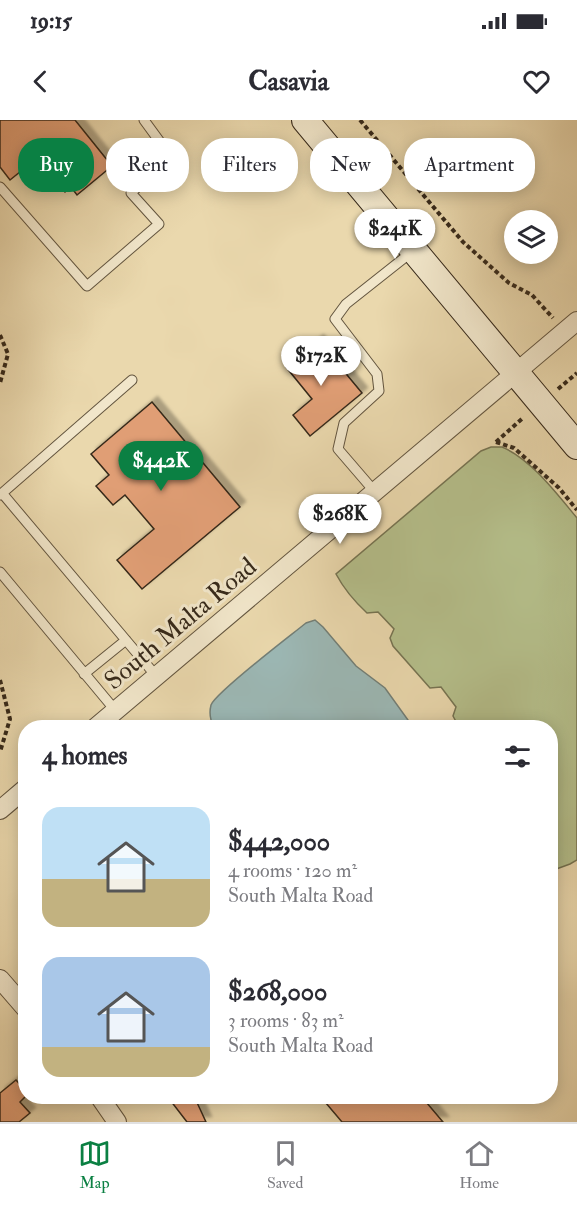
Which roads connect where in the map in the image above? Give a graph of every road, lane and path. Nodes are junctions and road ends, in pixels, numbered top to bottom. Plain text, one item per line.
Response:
1 (144, 120) edge
2 (305, 120) edge
3 (360, 120) edge
4 (0, 187) edge
5 (414, 250) junction
6 (532, 295) dead end
7 (577, 321) edge
8 (0, 334) edge
9 (516, 371) junction
10 (132, 380) dead end
11 (0, 383) edge
12 (496, 442) dead end
13 (577, 446) edge
14 (375, 492) junction
15 (1, 494) edge
16 (577, 510) edge
17 (0, 572) edge
18 (126, 640) junction
19 (84, 674) junction
20 (157, 677) junction
21 (0, 680) edge
22 (115, 710) junction
23 (104, 720) edge
24 (0, 752) edge
25 (18, 795) edge
26 (0, 810) edge
27 (0, 979) edge
28 (18, 1000) edge
29 (105, 1104) edge
30 (117, 1122) edge

1 - 4 lane
2 - 5 main road
3 - 6 path
5 - 9 main road
5 - 14 lane
7 - 9 street, South Malta Road
8 - 11 path
9 - 13 main road
9 - 14 street, South Malta Road
10 - 15 lane
12 - 16 path
14 - 20 street, South Malta Road
15 - 18 lane
17 - 19 lane
18 - 19 lane
18 - 20 lane
19 - 22 lane
20 - 22 street, South Malta Road
21 - 24 path
22 - 23 street, South Malta Road
25 - 26 street
27 - 28 street
29 - 30 street

